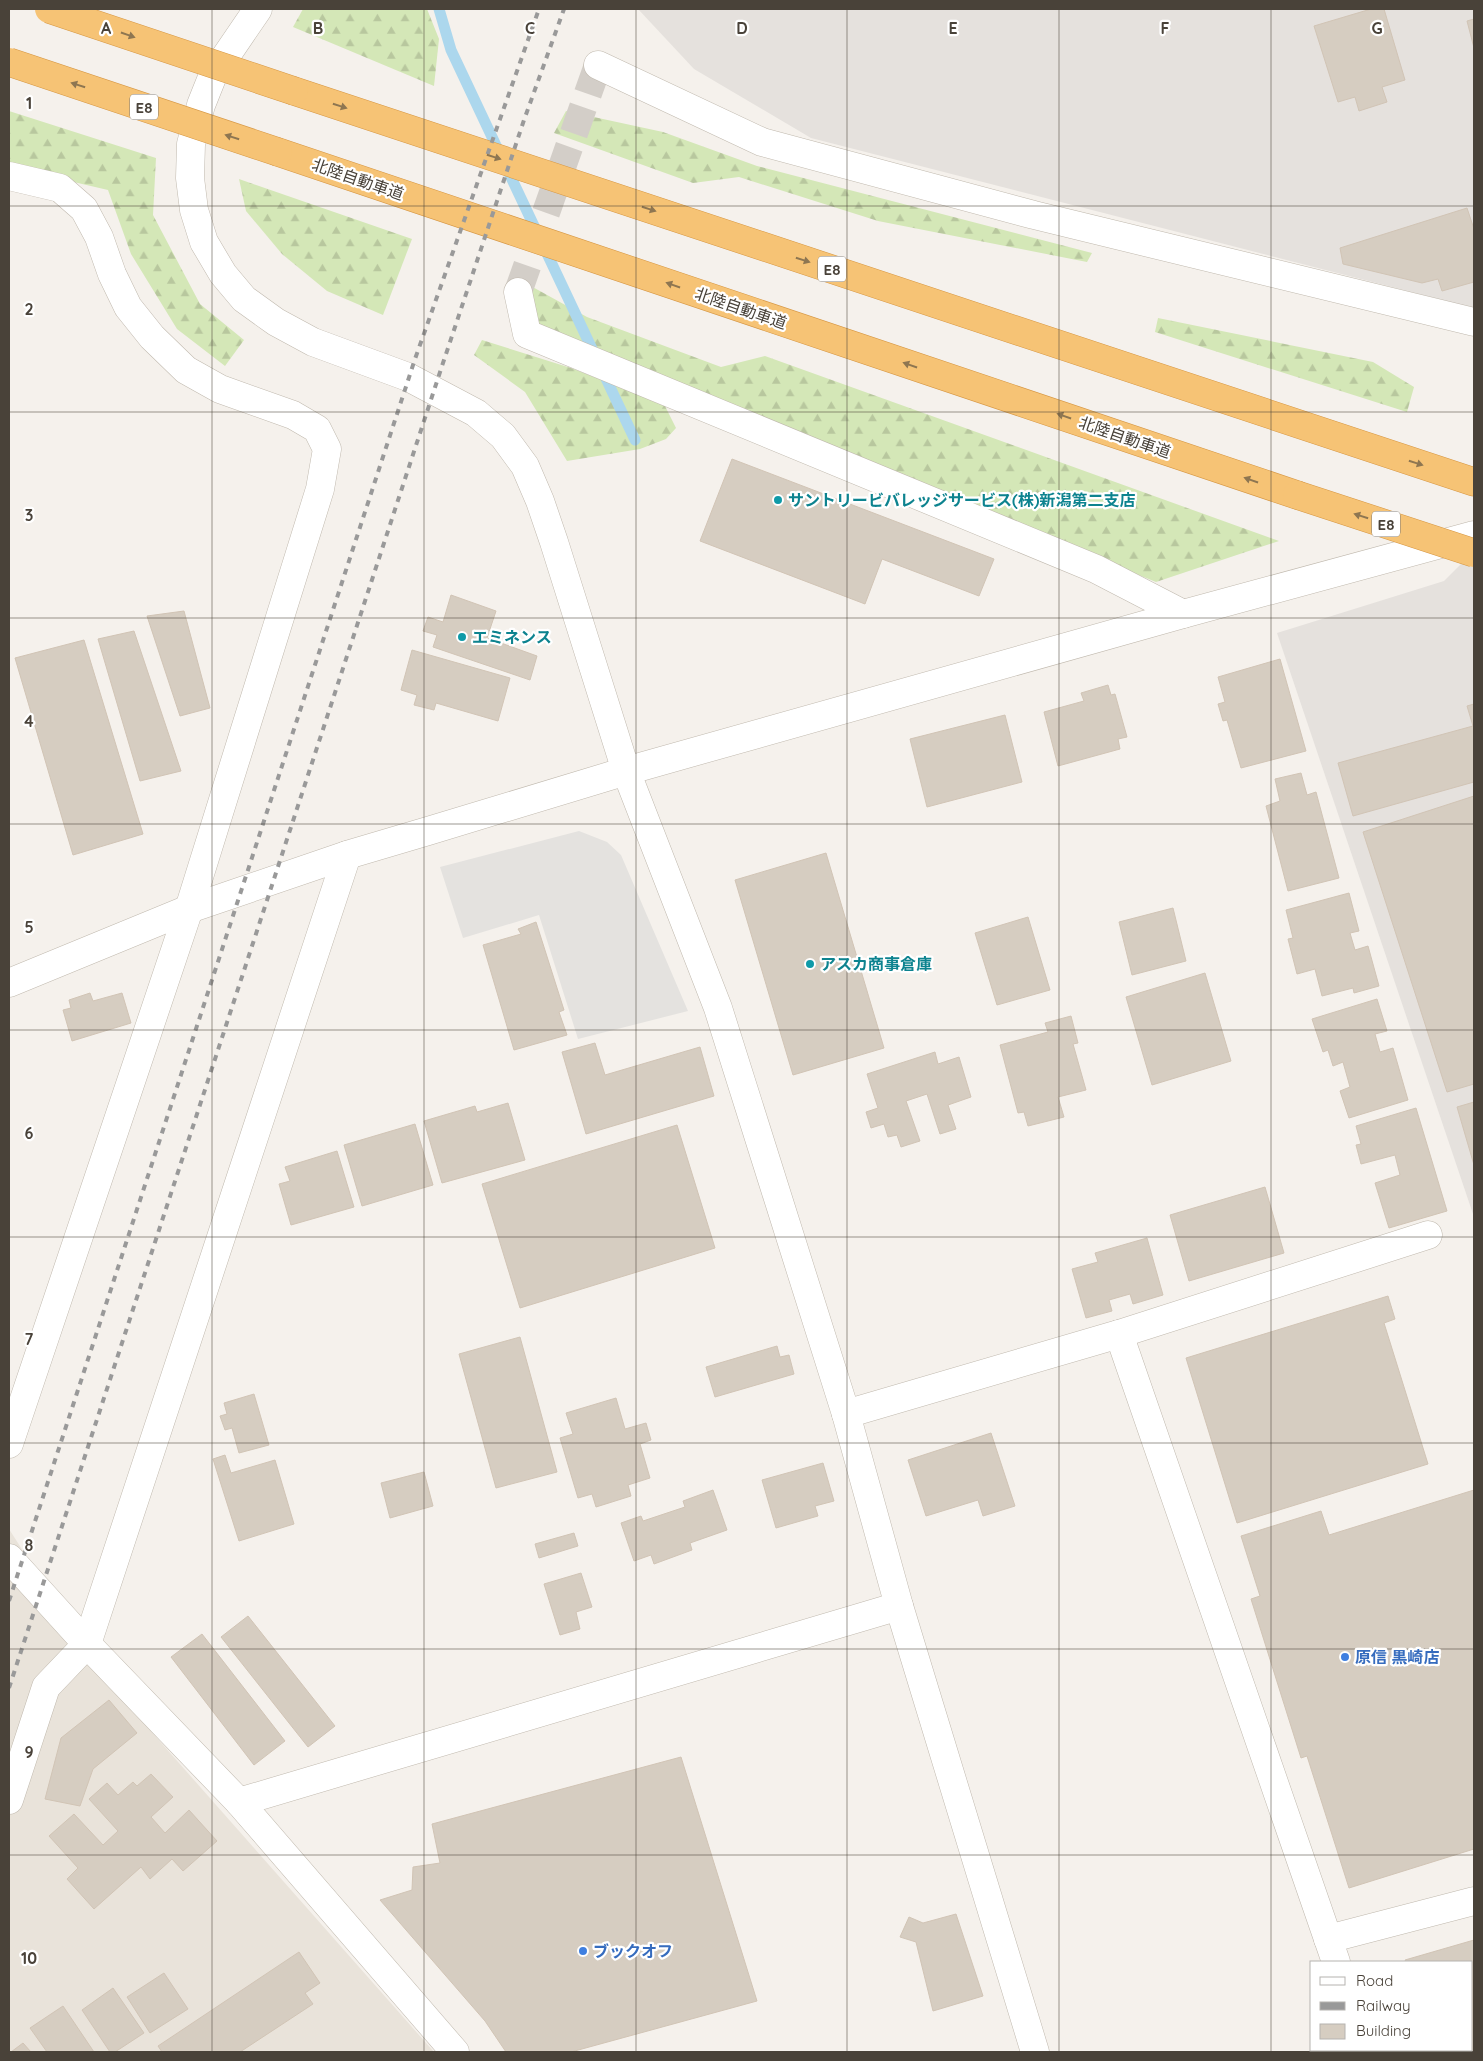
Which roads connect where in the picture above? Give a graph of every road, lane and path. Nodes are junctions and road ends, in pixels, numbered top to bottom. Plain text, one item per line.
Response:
1 (49, 9) edge
2 (258, 9) edge
3 (9, 62) edge
4 (598, 65) dead end
5 (9, 176) edge
6 (518, 292) tunnel mouth
7 (1474, 322) edge
8 (1474, 482) edge
9 (1474, 534) edge
10 (1474, 553) edge
11 (1184, 614) junction
12 (626, 771) junction
13 (347, 856) junction
14 (188, 909) junction
15 (9, 983) edge
16 (1428, 1235) dead end
17 (1119, 1334) junction
18 (846, 1414) junction
19 (9, 1444) edge
20 (9, 1558) edge
21 (899, 1606) junction
22 (87, 1644) junction
23 (9, 1800) edge
24 (239, 1802) junction
25 (1474, 1900) edge
26 (1332, 1950) edge
27 (455, 2052) edge
28 (1035, 2052) edge

1 -> 8 highway, E8, bridge
2 - 12 street
10 -> 3 highway, 北陸自動車道 / E8, bridge
4 - 7 street
5 - 14 street
6 - 11 street
9 - 11 street
11 - 12 street
12 - 13 street
12 - 18 street
13 - 14 street
13 - 22 street
14 - 15 street
14 - 19 street
16 - 17 street
17 - 18 street
17 - 26 street
18 - 21 street
20 - 22 street
21 - 24 street
21 - 28 street
22 - 23 street
22 - 24 street
24 - 27 street
25 - 26 street

